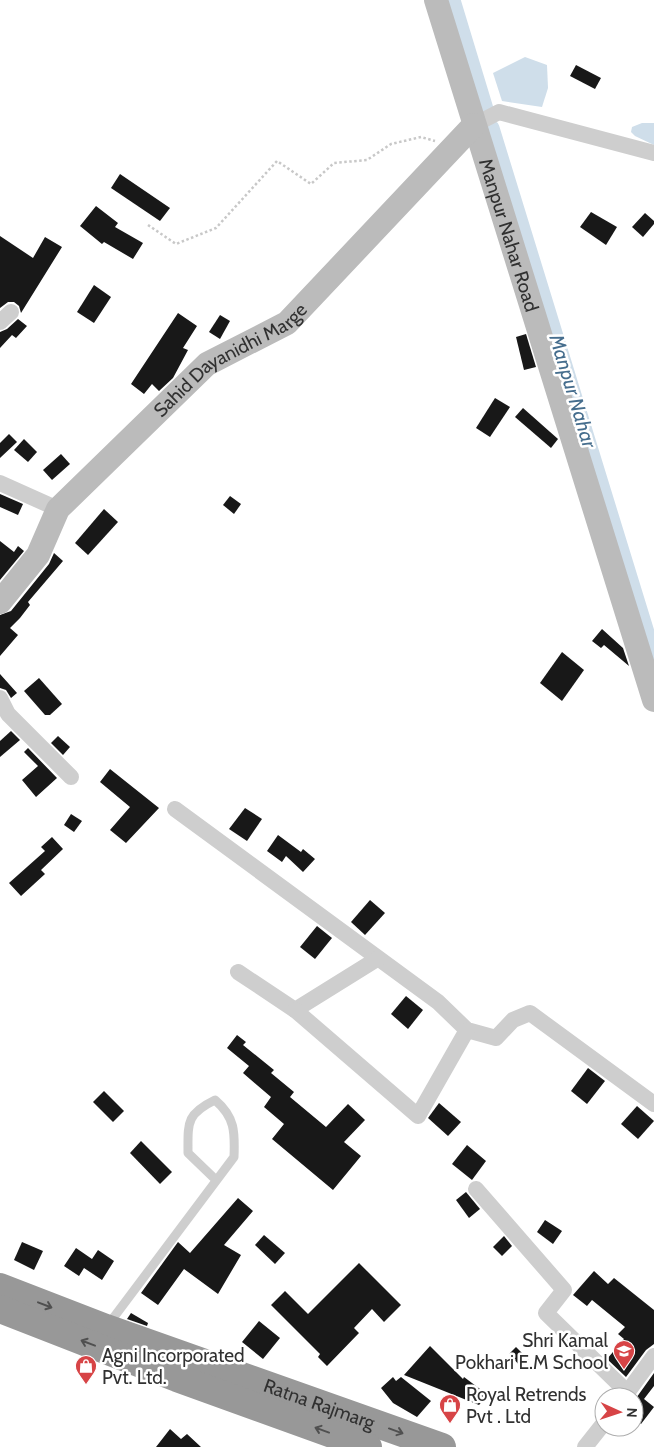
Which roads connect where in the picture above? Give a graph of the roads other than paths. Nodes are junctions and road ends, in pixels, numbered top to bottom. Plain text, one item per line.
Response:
1 (436, 0) edge
2 (474, 125) junction
3 (654, 153) edge
4 (0, 483) edge
5 (58, 509) junction
6 (1, 598) edge
7 (0, 698) edge
8 (654, 700) edge
9 (71, 777) dead end
10 (175, 809) dead end
11 (377, 959) junction
12 (238, 972) dead end
13 (295, 1010) junction
14 (468, 1030) junction
15 (654, 1104) edge
16 (216, 1180) junction
17 (476, 1189) dead end
18 (0, 1287) edge
19 (0, 1309) edge
20 (106, 1328) junction
21 (654, 1356) edge
22 (618, 1387) edge
23 (632, 1387) edge
24 (594, 1436) edge
25 (368, 1447) edge
26 (442, 1447) edge
27 (585, 1447) edge

1 - 2 street, Manpur Nahar Road
2 - 3 street
2 - 5 street, Sahid Dayanidhi Marge
2 - 8 street, Manpur Nahar Road
4 - 5 street
5 - 6 street, Sahid Dayanidhi Marge
7 - 9 street
10 - 11 street
11 - 13 street
11 - 14 street
12 - 13 street
13 - 14 street
14 - 15 street
16 - 16 lane
16 - 20 lane
17 - 22 street
18 -> 20 highway, Ratna Rajmarg
25 -> 19 highway, Ratna Rajmarg
20 -> 26 highway, Ratna Rajmarg
21 - 23 street
24 - 27 street

